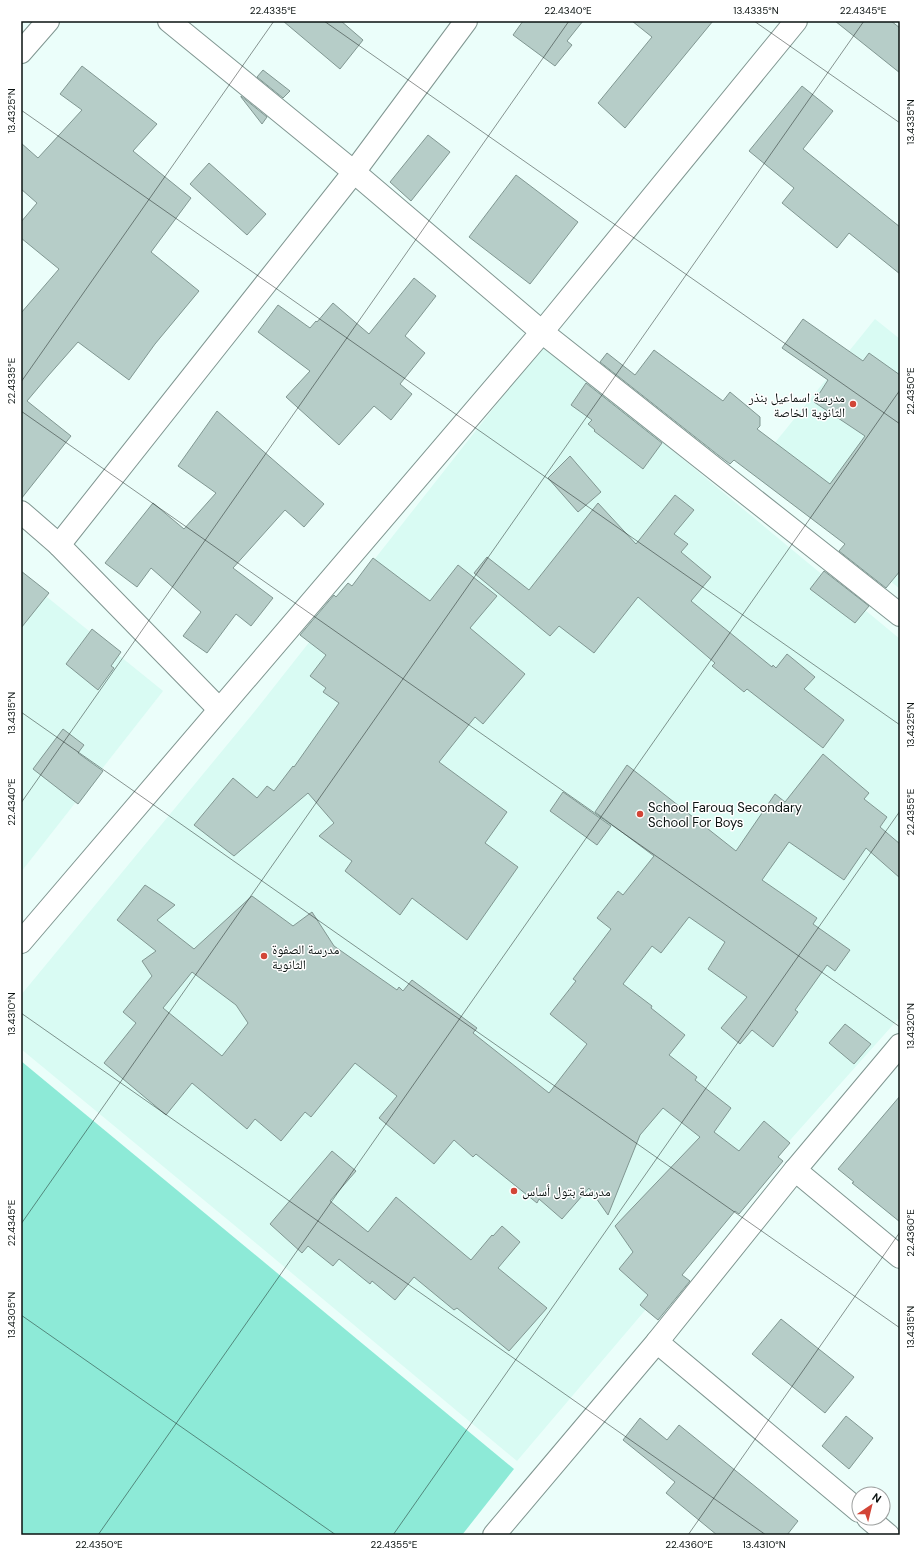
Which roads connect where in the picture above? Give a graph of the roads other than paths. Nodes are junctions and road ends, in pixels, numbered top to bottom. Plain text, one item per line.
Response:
1 (48, 21) edge
2 (169, 21) edge
3 (466, 21) edge
4 (796, 21) edge
5 (21, 52) edge
6 (354, 172) junction
7 (542, 332) junction
8 (21, 512) edge
9 (59, 545) junction
10 (900, 615) edge
11 (219, 709) junction
12 (21, 942) edge
13 (900, 1045) edge
14 (795, 1170) junction
15 (900, 1257) edge
16 (657, 1342) junction
17 (851, 1504) edge
18 (877, 1526) edge
19 (494, 1535) edge
20 (888, 1535) edge

1 - 5 street
2 - 6 street
3 - 6 street
4 - 7 street
6 - 7 street
6 - 9 street
7 - 10 street
7 - 11 street
8 - 9 street
9 - 11 street
11 - 12 street
13 - 14 street
14 - 15 street
14 - 16 street
16 - 17 street
16 - 19 street
18 - 20 street

